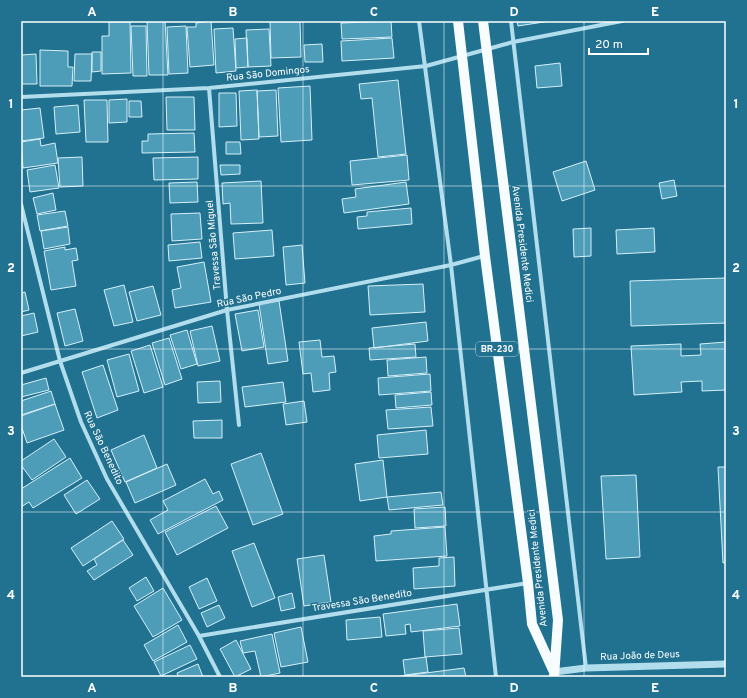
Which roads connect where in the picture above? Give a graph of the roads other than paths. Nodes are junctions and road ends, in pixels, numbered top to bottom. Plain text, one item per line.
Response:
1 (419, 21) edge
2 (458, 21) edge
3 (483, 21) edge
4 (511, 21) edge
5 (622, 21) edge
6 (513, 42) junction
7 (486, 49) junction
8 (462, 55) junction
9 (426, 66) junction
10 (209, 88) junction
11 (21, 96) edge
12 (21, 204) edge
13 (485, 256) junction
14 (451, 265) junction
15 (227, 310) junction
16 (60, 361) junction
17 (21, 373) edge
18 (239, 425) dead end
19 (528, 582) junction
20 (486, 589) junction
21 (199, 636) junction
22 (726, 664) edge
23 (586, 668) junction
24 (554, 674) edge
25 (220, 677) edge
26 (496, 677) edge

1 - 9 street
2 - 8 main road, Avenida Presidente Medici / BR-230
3 - 7 main road, Avenida Presidente Medici / BR-230
4 - 6 street
5 - 6 street, Rua São Domingos
6 - 7 street, Rua São Domingos
6 - 23 street
7 - 8 street, Rua São Domingos
7 - 24 main road, Avenida Presidente Medici / BR-230
8 - 9 street, Rua São Domingos
8 - 13 main road, Avenida Presidente Medici / BR-230
9 - 10 street, Rua São Domingos
9 - 14 street
10 - 11 street, Rua São Domingos
10 - 15 street, Travessa São Miguel
12 - 16 street, Rua São Benedito
13 - 14 street, Rua São Pedro
13 - 19 main road, Avenida Presidente Medici / BR-230
14 - 15 street, Rua São Pedro
14 - 20 street
15 - 16 street, Rua São Pedro
15 - 18 street, Travessa São Miguel
16 - 17 street, Rua São Pedro
16 - 21 street, Rua São Benedito
19 - 20 street, Travessa São Benedito
19 - 24 main road, Avenida Presidente Medici / BR-230
20 - 21 street, Travessa São Benedito
20 - 26 street
21 - 25 street, Rua São Benedito
22 - 23 street, Rua João de Deus
23 - 24 street, Rua João de Deus

